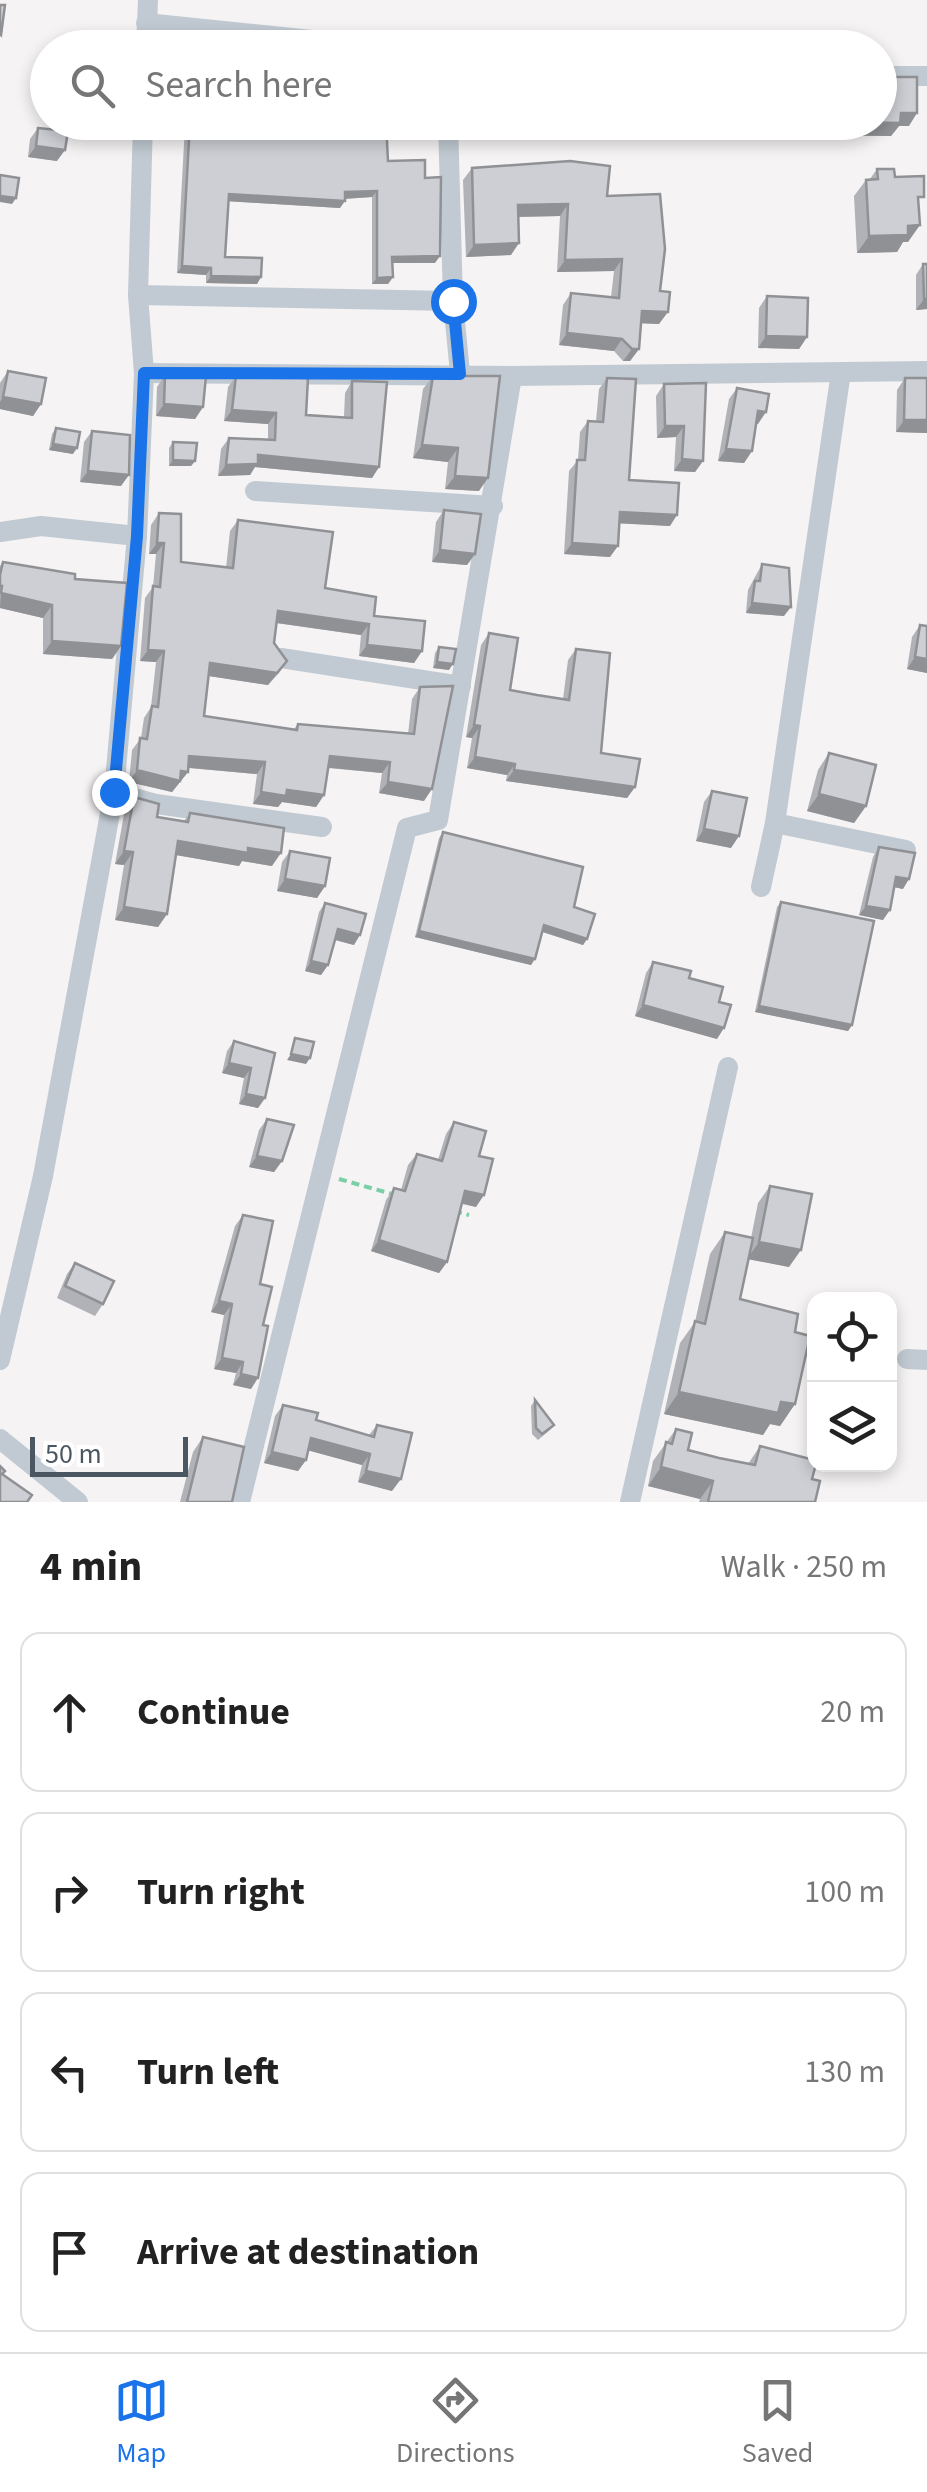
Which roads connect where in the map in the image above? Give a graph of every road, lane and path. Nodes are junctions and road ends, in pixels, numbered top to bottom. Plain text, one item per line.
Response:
1 (148, 0) edge
2 (146, 23) junction
3 (146, 30) edge
4 (214, 30) edge
5 (897, 76) edge
6 (927, 76) edge
7 (142, 140) edge
8 (449, 140) edge
9 (138, 295) junction
10 (453, 301) junction
11 (927, 371) edge
12 (841, 372) junction
13 (144, 373) junction
14 (460, 374) junction
15 (512, 376) junction
16 (255, 491) dead end
17 (493, 506) junction
18 (0, 532) edge
19 (137, 536) junction
20 (281, 658) edge
21 (460, 686) junction
22 (114, 792) junction
23 (775, 823) junction
24 (322, 828) dead end
25 (906, 850) edge
26 (761, 887) dead end
27 (728, 1067) dead end
28 (318, 1174) junction
29 (394, 1194) edge
30 (450, 1210) edge
31 (469, 1215) dead end
32 (0, 1360) edge
33 (0, 1439) edge
34 (78, 1502) edge
35 (240, 1502) edge
36 (630, 1502) edge

1 - 2 street
2 - 3 street
2 - 4 street
5 - 6 street
7 - 9 street
8 - 10 street
9 - 10 street
9 - 13 street
10 - 14 street
11 - 12 street
12 - 15 street
12 - 23 street
13 - 14 street
13 - 19 street
14 - 15 street
15 - 17 street
16 - 17 street
17 - 21 street
18 - 19 street
19 - 22 street
20 - 21 street
21 - 28 street
22 - 24 street
22 - 32 street
23 - 25 street
23 - 26 street
27 - 36 street
28 - 29 path
28 - 35 street
30 - 31 path
33 - 34 street

